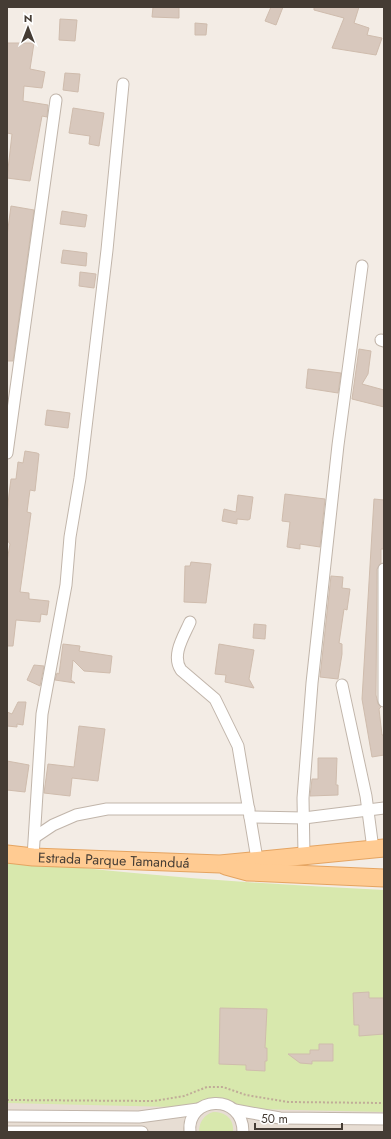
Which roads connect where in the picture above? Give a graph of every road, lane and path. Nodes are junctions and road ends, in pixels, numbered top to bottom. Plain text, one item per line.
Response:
1 (123, 84) dead end
2 (56, 100) dead end
3 (362, 266) dead end
4 (7, 453) edge
5 (384, 569) edge
6 (190, 622) dead end
7 (342, 685) dead end
8 (384, 701) edge
9 (384, 808) edge
10 (368, 810) junction
11 (250, 813) junction
12 (304, 818) junction
13 (34, 837) junction
14 (378, 849) edge
15 (7, 854) edge
16 (304, 855) junction
17 (33, 857) junction
18 (256, 859) junction
19 (220, 864) junction
20 (384, 878) edge
21 (198, 1109) junction
22 (235, 1110) junction
23 (7, 1116) edge
24 (384, 1120) edge
25 (7, 1132) edge
26 (142, 1132) edge
27 (190, 1132) edge
28 (243, 1132) edge

1 - 13 street
2 - 4 street
3 - 12 street
5 - 8 street
6 - 11 street
7 - 10 street
9 - 10 street
10 - 12 street
10 - 14 street
11 - 12 street
11 - 13 street
11 - 18 street
12 - 16 street
13 - 17 street
14 - 16 main road, Estrada Parque Tamanduá
15 - 17 main road, Estrada Parque Tamanduá
16 - 18 main road, Estrada Parque Tamanduá
17 - 19 main road, Estrada Parque Tamanduá
18 - 19 main road, Estrada Parque Tamanduá
19 - 20 main road, Estrada Parque Tamanduá
21 - 22 street
21 - 23 street
21 - 27 street
22 - 24 street
22 - 28 street
25 - 26 street

